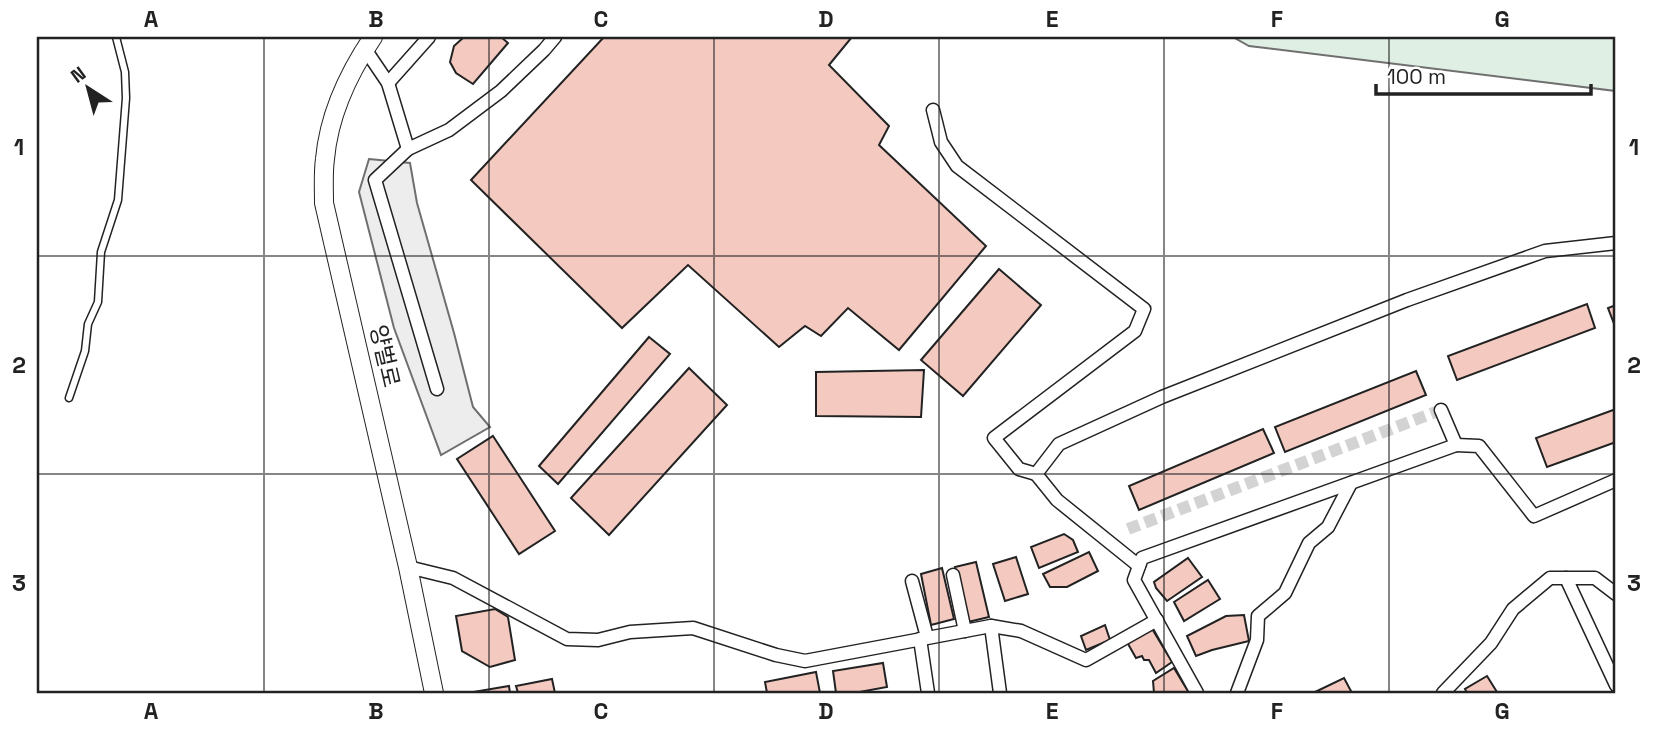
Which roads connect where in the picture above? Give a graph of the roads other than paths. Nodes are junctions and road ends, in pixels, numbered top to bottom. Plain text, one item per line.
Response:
1 (116, 37) edge
2 (429, 37) edge
3 (555, 37) edge
4 (369, 43) edge
5 (388, 83) junction
6 (933, 110) dead end
7 (408, 149) junction
8 (1616, 243) edge
9 (437, 389) dead end
10 (69, 398) dead end
11 (1441, 410) dead end
12 (1456, 445) junction
13 (1036, 474) junction
14 (1616, 480) edge
15 (1351, 483) junction
16 (1139, 566) junction
17 (408, 567) junction
18 (953, 575) dead end
19 (1566, 578) junction
20 (912, 582) dead end
21 (1616, 594) edge
22 (1157, 620) junction
23 (991, 626) junction
24 (965, 631) junction
25 (923, 638) junction
26 (1616, 685) edge
27 (434, 693) edge
28 (928, 693) edge
29 (1000, 693) edge
30 (1197, 693) edge
31 (1237, 693) edge
32 (1443, 693) edge

1 - 10 lane
2 - 5 street
3 - 7 street
4 - 5 street
4 - 17 street, 양벌로
5 - 7 street
6 - 13 street
7 - 9 street
8 - 13 street
11 - 12 street
12 - 14 street
12 - 15 street
13 - 16 street
15 - 16 street
15 - 31 street
16 - 22 street
17 - 25 street
17 - 27 street, 양벌로
18 - 24 street
19 - 21 street
19 - 26 street
19 - 32 street
20 - 25 street
22 - 23 street
22 - 30 street
23 - 24 street
23 - 29 street
24 - 25 street
25 - 28 street

